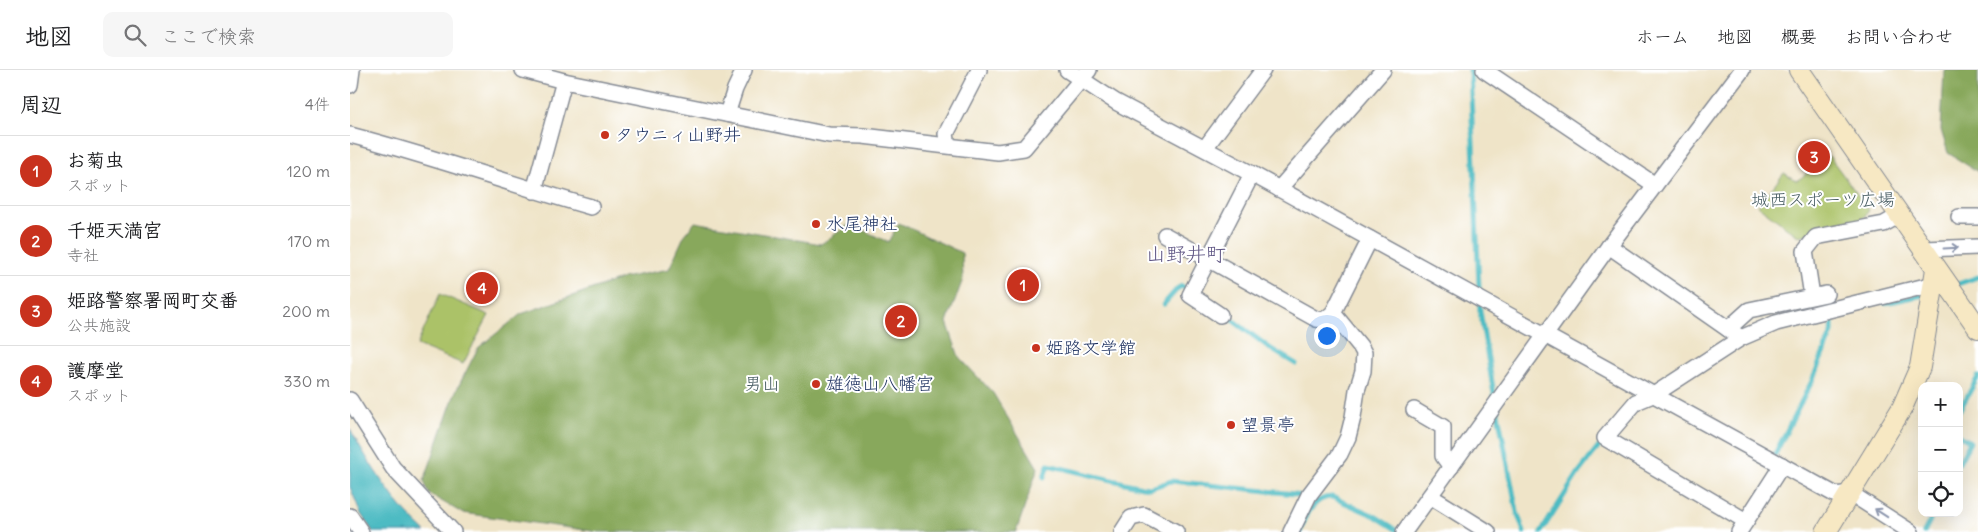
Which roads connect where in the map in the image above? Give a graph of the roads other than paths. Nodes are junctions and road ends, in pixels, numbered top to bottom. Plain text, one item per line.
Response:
1 (352, 70) edge
2 (523, 70) edge
3 (744, 70) edge
4 (980, 70) edge
5 (1067, 70) edge
6 (1263, 70) edge
7 (1383, 70) edge
8 (1484, 70) edge
9 (1742, 70) edge
10 (1800, 70) edge
11 (1085, 74) edge
12 (556, 76) edge
13 (350, 85) edge
14 (727, 114) junction
15 (350, 135) edge
16 (948, 145) junction
17 (1205, 148) junction
18 (1252, 174) junction
19 (1655, 185) junction
20 (1279, 189) junction
21 (534, 191) junction
22 (591, 207) dead end
23 (1900, 215) junction
24 (1959, 216) dead end
25 (1978, 217) edge
26 (1165, 235) dead end
27 (1370, 239) junction
28 (1609, 246) junction
29 (1978, 247) edge
30 (1924, 250) junction
31 (1209, 259) junction
32 (1935, 277) junction
33 (1333, 313) junction
34 (1220, 315) dead end
35 (1978, 328) edge
36 (1728, 329) junction
37 (1545, 335) junction
38 (1741, 338) junction
39 (1655, 394) junction
40 (350, 400) edge
41 (1414, 410) dead end
42 (1782, 465) junction
43 (1451, 467) junction
44 (1850, 493) junction
45 (1430, 496) junction
46 (350, 516) edge
47 (1742, 526) edge
48 (361, 532) edge
49 (453, 532) edge
50 (1122, 532) edge
51 (1176, 532) edge
52 (1291, 532) edge
53 (1405, 532) edge
54 (1488, 532) edge
55 (1826, 532) edge
56 (1911, 532) edge

1 - 13 street
2 - 12 street
3 - 14 street
4 - 16 street
5 - 11 street
6 - 17 street
7 - 20 street
8 - 19 street
9 - 19 street
10 - 23 street
11 - 16 street
11 - 17 street
12 - 14 street
12 - 21 street
14 - 16 street
15 - 21 street
17 - 18 street
18 - 20 street
18 - 31 street
19 - 28 street
20 - 27 street
21 - 22 street
23 - 30 street
23 - 36 street
24 - 25 street
26 - 31 street
27 - 33 street
27 - 37 street
28 - 36 street
28 - 37 street
30 -> 29 street
30 - 32 street
31 - 33 street
31 - 34 street
32 - 35 street
32 - 38 street
32 - 44 street
33 - 52 street
36 - 38 street
37 - 39 street
37 - 43 street
38 - 39 street
39 - 42 street
39 - 47 street
40 - 49 street
41 - 43 street
42 - 44 street
42 - 47 street
43 - 45 street
44 - 55 street
56 -> 44 street
45 - 53 street
45 - 54 street
46 - 48 street
50 - 51 street

